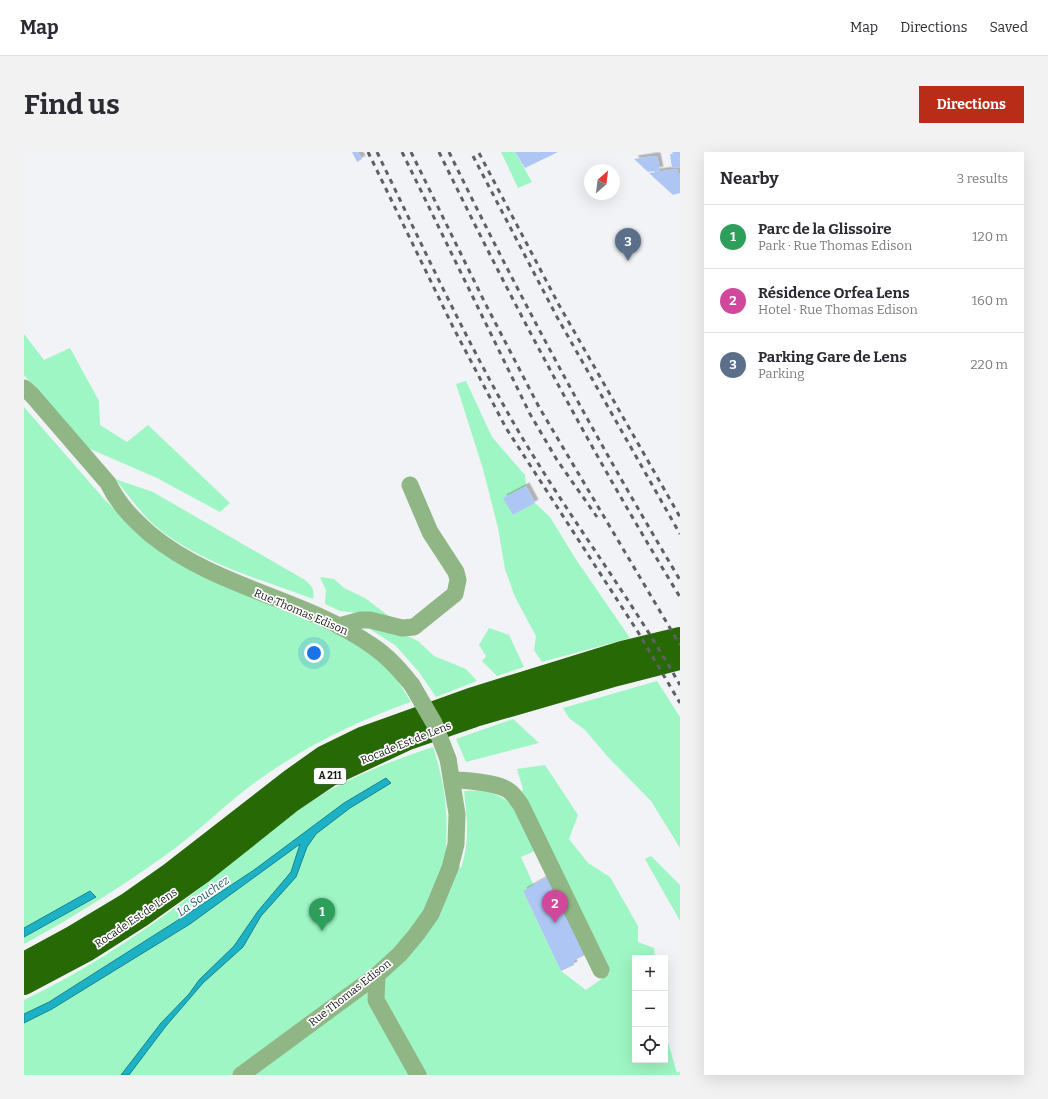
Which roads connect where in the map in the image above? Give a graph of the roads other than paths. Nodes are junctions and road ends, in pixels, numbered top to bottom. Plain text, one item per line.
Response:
1 (24, 388) edge
2 (410, 485) dead end
3 (339, 626) junction
4 (680, 638) edge
5 (680, 659) edge
6 (453, 780) junction
7 (24, 962) edge
8 (601, 970) dead end
9 (377, 975) junction
10 (24, 984) edge
11 (242, 1075) edge
12 (418, 1075) edge

1 - 3 street, Rue Thomas Edison
2 - 3 street
3 - 6 street, Rue Thomas Edison, bridge
4 - 7 highway, Rocade Est de Lens / A 211
5 - 10 highway, Rocade Est de Lens / A 211
6 - 8 street
6 - 9 street, Rue Thomas Edison
9 - 11 street, Rue Thomas Edison
9 - 12 street

